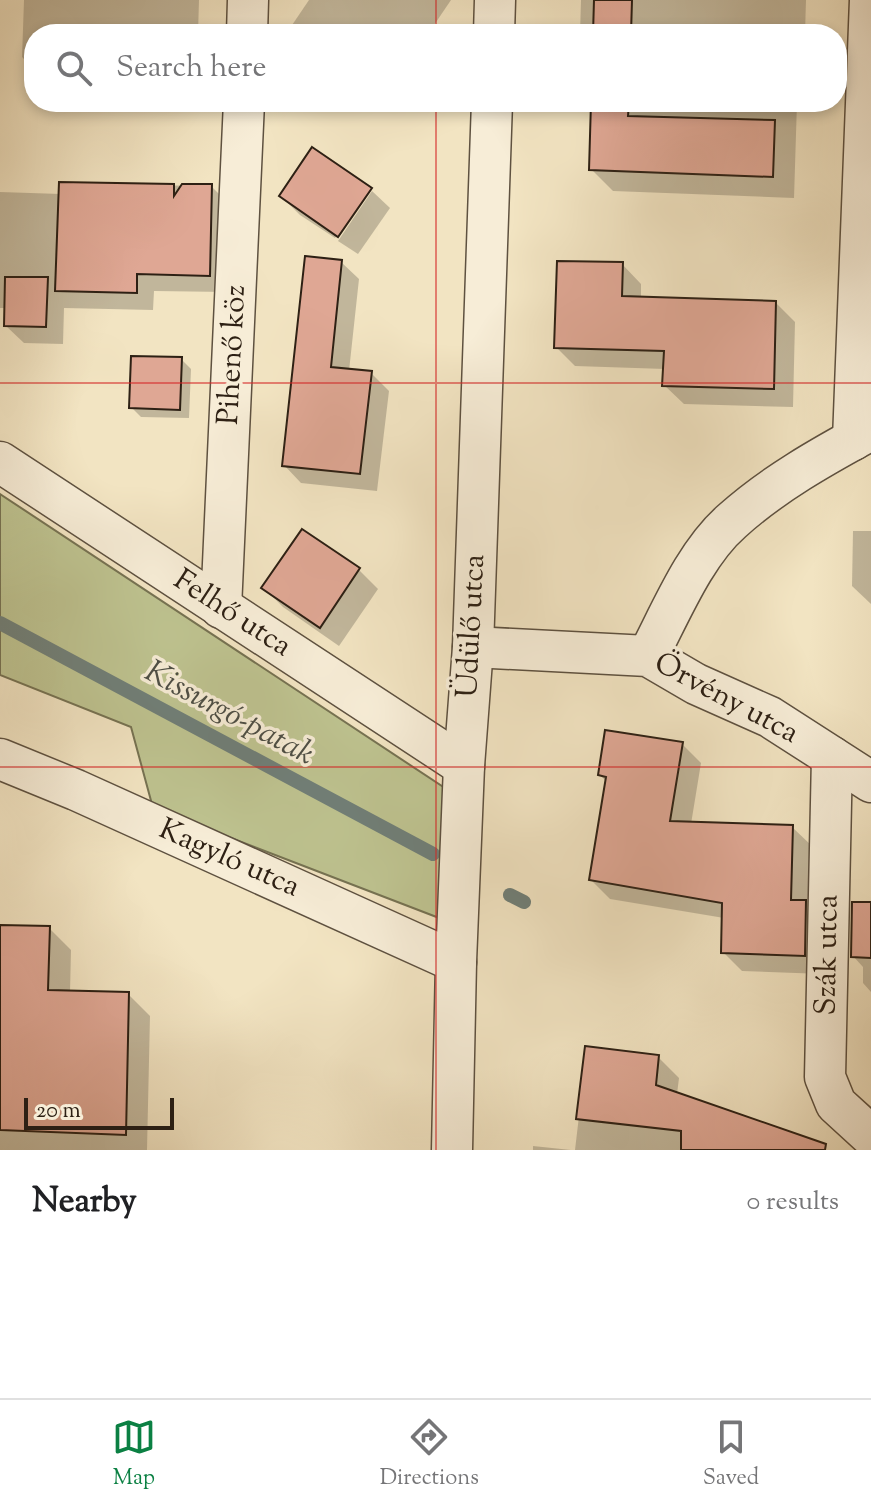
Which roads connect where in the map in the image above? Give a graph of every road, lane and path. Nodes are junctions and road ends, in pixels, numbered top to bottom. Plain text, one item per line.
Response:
1 (248, 0) edge
2 (495, 0) edge
3 (870, 0) edge
4 (247, 24) edge
5 (494, 24) edge
6 (244, 112) edge
7 (492, 112) edge
8 (862, 435) edge
9 (0, 462) edge
10 (221, 608) junction
11 (473, 647) junction
12 (648, 656) junction
13 (832, 757) junction
14 (0, 759) edge
15 (464, 766) junction
16 (871, 782) edge
17 (456, 962) junction
18 (871, 1136) edge
19 (452, 1150) edge

1 - 4 street
2 - 5 street
3 - 8 street
6 - 10 street, Pihenő köz
7 - 11 street, Üdülő utca
8 - 12 street
9 - 10 street, Felhő utca
10 - 15 street, Felhő utca
11 - 12 street, Örvény utca
11 - 15 street, Üdülő utca
12 - 13 street, Örvény utca
13 - 16 street, Örvény utca
13 - 18 street, Szák utca
14 - 17 street, Kagyló utca
15 - 17 street, Üdülő utca
17 - 19 street, Üdülő utca

